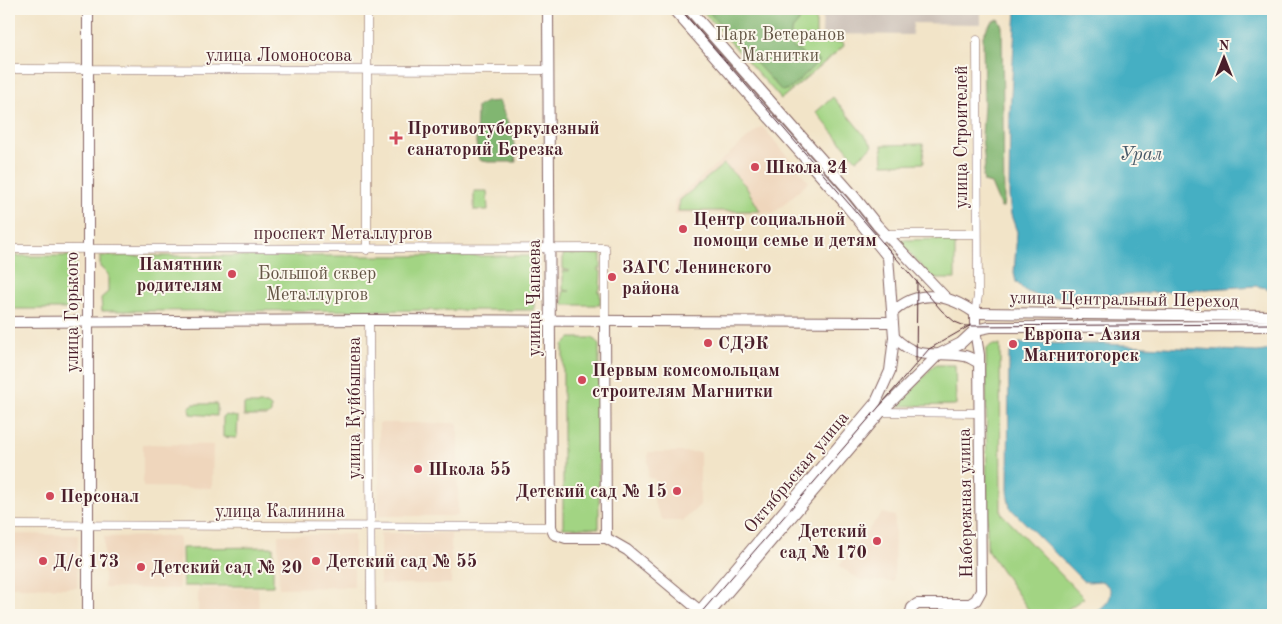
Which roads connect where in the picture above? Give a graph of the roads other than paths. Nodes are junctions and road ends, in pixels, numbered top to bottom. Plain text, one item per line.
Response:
1 (88, 9) edge
2 (367, 9) edge
3 (548, 9) edge
4 (673, 9) edge
5 (689, 9) edge
6 (977, 40) dead end
7 (9, 69) edge
8 (88, 69) junction
9 (367, 70) junction
10 (549, 70) junction
11 (886, 234) junction
12 (977, 234) junction
13 (876, 243) junction
14 (550, 248) junction
15 (9, 250) edge
16 (88, 250) junction
17 (367, 250) junction
18 (946, 298) junction
19 (975, 314) junction
20 (1273, 316) edge
21 (892, 317) junction
22 (369, 320) junction
23 (550, 321) junction
24 (605, 321) junction
25 (9, 322) edge
26 (88, 322) junction
27 (1273, 326) edge
28 (975, 330) junction
29 (894, 337) junction
30 (939, 354) junction
31 (979, 363) junction
32 (882, 412) junction
33 (980, 413) junction
34 (9, 525) edge
35 (88, 525) junction
36 (370, 526) junction
37 (551, 527) junction
38 (606, 538) junction
39 (702, 614) edge
40 (88, 615) edge
41 (371, 615) edge
42 (910, 615) edge

1 - 8 street, улица Горького
2 - 9 street
3 - 10 street, улица Чапаева
4 - 13 street
5 - 11 street
6 - 12 street, улица Строителей
7 - 8 street, улица Ломоносова
8 - 9 street, улица Ломоносова
8 - 16 street, улица Горького
9 - 10 street, улица Ломоносова
9 - 17 street
10 - 14 street, улица Чапаева
11 - 12 street, улица Строителей
11 - 13 street
11 - 18 street
12 - 19 street, улица Строителей
13 - 21 street
14 - 17 street, проспект Металлургов
14 - 23 street, улица Чапаева
14 - 24 street, проспект Металлургов
15 - 16 street, проспект Металлургов
16 - 17 street, проспект Металлургов
16 - 26 street, улица Горького
18 - 19 street
18 - 21 street
19 - 20 street, улица Центральный Переход
19 - 28 street
21 - 24 street
21 - 29 street
22 - 23 street
22 - 26 street
22 - 36 street, улица Куйбышева
23 - 24 street
23 - 37 street, улица Чапаева
24 - 38 street
25 - 26 street
26 - 35 street, улица Горького
27 - 28 street, улица Центральный Переход
28 - 30 street
28 - 31 street, Набережная улица
29 - 30 street
29 - 39 street, Октябрьская улица
30 - 31 street
30 - 32 street, Октябрьская улица
31 - 33 street, Набережная улица
32 - 33 street
32 - 39 street, Октябрьская улица
33 - 42 street, Набережная улица
34 - 35 street, улица Калинина
35 - 36 street, улица Калинина
35 - 40 street, улица Горького
36 - 37 street, улица Калинина
36 - 41 street, улица Куйбышева
37 - 38 street
38 - 39 street

